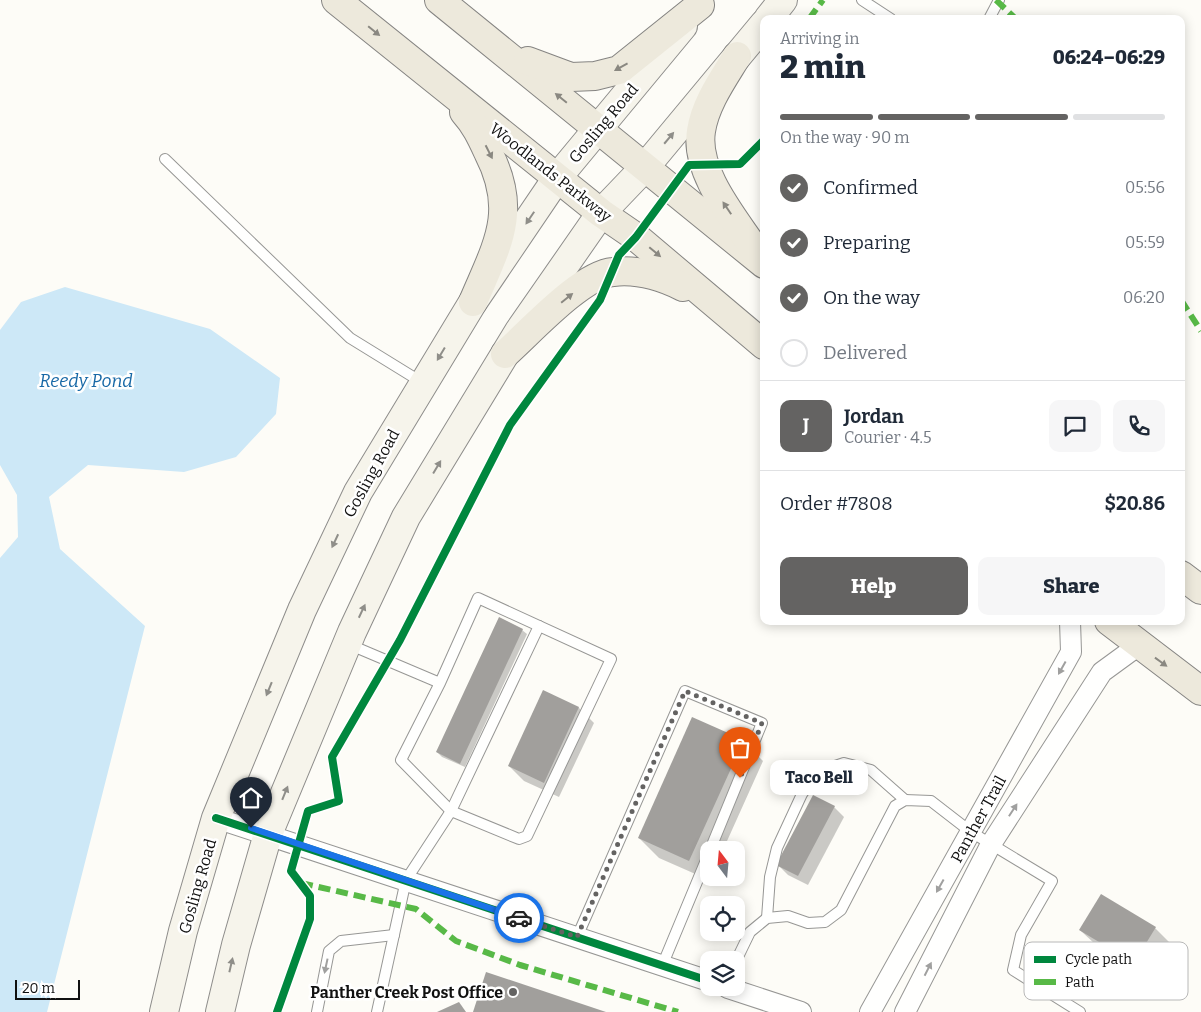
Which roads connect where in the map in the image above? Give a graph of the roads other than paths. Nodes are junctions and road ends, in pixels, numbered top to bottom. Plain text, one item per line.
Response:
1 (336, 0) edge
2 (439, 0) edge
3 (783, 0) edge
4 (862, 0) edge
5 (999, 0) edge
6 (702, 3) edge
7 (771, 15) edge
8 (884, 15) edge
9 (990, 15) edge
10 (760, 29) edge
11 (496, 46) junction
12 (737, 56) junction
13 (440, 84) junction
14 (599, 129) junction
15 (165, 159) dead end
16 (646, 166) junction
17 (557, 178) junction
18 (601, 213) junction
19 (760, 258) edge
20 (760, 261) edge
21 (473, 302) junction
22 (712, 302) junction
23 (760, 342) edge
24 (505, 354) junction
25 (424, 383) junction
26 (1185, 578) edge
27 (1201, 590) edge
28 (1070, 625) edge
29 (1114, 625) edge
30 (539, 626) junction
31 (347, 644) junction
32 (1139, 645) junction
33 (440, 683) junction
34 (1201, 691) edge
35 (905, 800) junction
36 (451, 811) junction
37 (216, 818) junction
38 (971, 832) junction
39 (268, 834) junction
40 (713, 841) edge
41 (991, 844) junction
42 (700, 873) edge
43 (406, 880) junction
44 (768, 918) junction
45 (394, 935) junction
46 (577, 937) junction
47 (741, 951) edge
48 (662, 966) junction
49 (1024, 977) edge
50 (700, 978) edge
51 (745, 994) edge
52 (1061, 1000) edge
53 (164, 1012) edge
54 (220, 1012) edge
55 (317, 1012) edge
56 (377, 1012) edge
57 (801, 1012) edge
58 (870, 1012) edge
59 (905, 1012) edge
60 (1080, 1012) edge

1 -> 13 main road, Woodlands Parkway
2 - 11 main road
3 - 7 main road
4 - 8 lane
5 - 9 lane
6 -> 11 main road
6 - 14 main road, Gosling Road
10 - 12 main road
14 -> 11 main road
16 -> 12 main road
19 -> 12 main road
13 - 17 main road, Woodlands Parkway
13 -> 21 main road
14 - 16 main road
14 - 17 main road, Gosling Road
15 - 25 lane
16 - 18 main road
16 - 20 main road
17 - 18 main road, Woodlands Parkway
17 -> 21 main road, Gosling Road
18 -> 22 main road, Woodlands Parkway
18 - 24 main road
21 -> 25 main road, Gosling Road
22 - 23 main road, Woodlands Parkway
24 -> 22 main road
31 -> 24 main road
25 -> 37 main road, Gosling Road
26 - 27 main road
28 -> 38 street, Panther Trail
29 - 32 main road
30 - 33 lane
30 - 36 lane
30 - 36 lane
31 - 33 lane
39 -> 31 main road
32 -> 34 main road
41 -> 32 street, Panther Trail
33 - 36 lane
35 - 38 lane
35 - 44 lane
35 - 44 lane
36 - 43 lane
37 - 39 street
37 - 53 main road, Gosling Road
38 - 41 lane
38 -> 58 street, Panther Trail
39 - 43 street
54 -> 39 main road
40 - 46 lane
41 - 49 lane
59 -> 41 street, Panther Trail
42 - 48 lane
43 - 45 lane
43 - 46 street
44 - 47 lane
45 -> 55 lane
45 - 56 lane
46 - 48 street
48 - 50 street
51 - 57 street
52 - 60 lane

